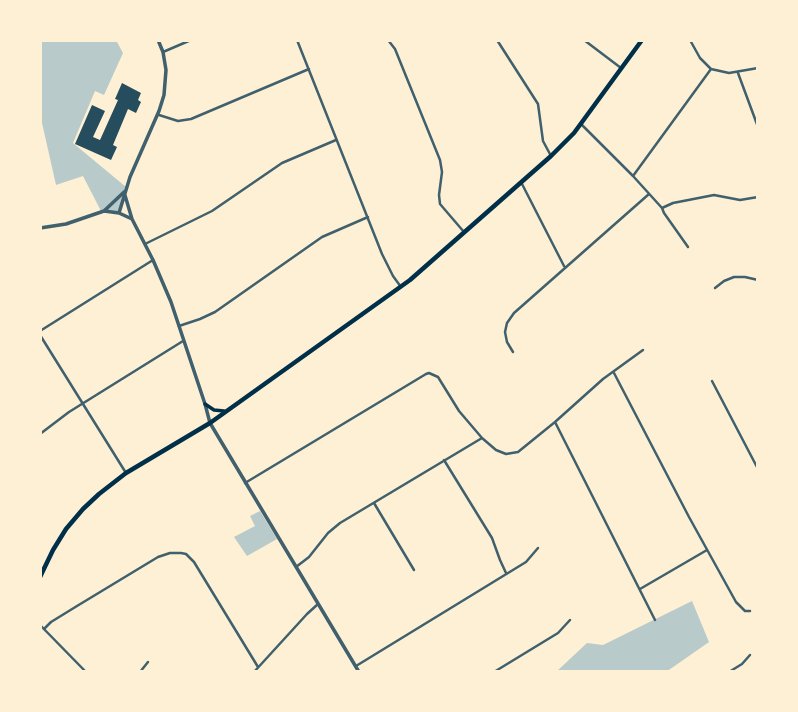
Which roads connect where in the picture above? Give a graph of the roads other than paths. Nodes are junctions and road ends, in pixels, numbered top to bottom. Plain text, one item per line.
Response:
1 (158, 40) edge
2 (191, 40) edge
3 (297, 40) edge
4 (388, 40) edge
5 (497, 40) edge
6 (584, 40) edge
7 (642, 40) edge
8 (690, 40) edge
9 (163, 52) junction
10 (621, 68) junction
11 (758, 68) edge
12 (309, 69) junction
13 (710, 69) junction
14 (738, 73) junction
15 (158, 115) junction
16 (582, 124) junction
17 (758, 127) edge
18 (337, 139) junction
19 (551, 156) junction
20 (633, 176) junction
21 (521, 182) junction
22 (124, 192) junction
23 (649, 194) junction
24 (758, 197) edge
25 (662, 208) junction
26 (104, 211) junction
27 (119, 213) junction
28 (368, 217) junction
29 (132, 219) junction
30 (40, 228) edge
31 (464, 232) junction
32 (145, 244) junction
33 (688, 247) dead end
34 (153, 260) junction
35 (565, 268) junction
36 (758, 280) edge
37 (401, 287) junction
38 (715, 288) dead end
39 (179, 326) junction
40 (40, 333) edge
41 (183, 341) junction
42 (643, 350) dead end
43 (513, 352) dead end
44 (613, 372) junction
45 (712, 381) dead end
46 (83, 403) junction
47 (205, 404) junction
48 (226, 412) junction
49 (555, 422) junction
50 (209, 423) junction
51 (40, 434) edge
52 (482, 438) junction
53 (444, 460) junction
54 (758, 469) edge
55 (126, 473) junction
56 (245, 483) junction
57 (374, 503) junction
58 (538, 548) dead end
59 (707, 550) junction
60 (296, 567) junction
61 (414, 570) dead end
62 (507, 573) junction
63 (40, 577) edge
64 (639, 589) junction
65 (318, 604) junction
66 (750, 611) dead end
67 (570, 620) dead end
68 (655, 620) dead end
69 (40, 625) edge
70 (44, 629) junction
71 (750, 655) dead end
72 (148, 662) dead end
73 (356, 666) junction
74 (258, 667) junction
75 (86, 672) edge
76 (140, 672) edge
77 (254, 672) edge
78 (359, 672) edge
79 (494, 672) edge
80 (729, 672) edge

1 - 9 street
2 - 9 street
3 - 12 street
4 - 31 street
5 - 19 street
6 - 10 street
7 - 10 main road
8 - 13 street
9 - 15 street
10 - 16 main road
11 - 14 street
12 - 15 street
12 - 18 street
13 - 14 street
13 - 20 street
14 - 17 street
15 - 22 street
16 - 19 main road
16 - 20 street
18 - 28 street
18 - 32 street
19 - 21 main road
20 - 23 street
21 - 31 main road
21 - 35 street
22 - 26 street
22 - 27 street
22 - 29 street
23 - 25 street
23 - 35 street
24 - 25 street
25 - 33 street
26 - 27 street
26 - 30 street
27 - 29 street
28 - 37 street
28 - 39 street
29 - 32 street
31 - 37 main road
32 - 34 street
34 - 39 street
34 - 40 street
35 - 43 street
36 - 38 street
37 - 48 main road
39 - 41 street
40 - 46 street
41 - 46 street
41 - 47 street
42 - 44 street
44 - 49 street
44 - 59 street
45 - 54 street
46 - 51 street
46 - 55 street
47 - 48 main road
47 - 50 street
48 - 50 main road
49 - 52 street
49 - 64 street
50 - 55 main road
50 - 56 street
52 - 53 street
52 - 56 street
53 - 57 street
53 - 62 street
55 - 63 main road
56 - 60 street
57 - 60 street
57 - 61 street
58 - 62 street
59 - 64 street
59 - 66 street
60 - 65 street
62 - 73 street
64 - 68 street
65 - 73 street
65 - 74 street
67 - 79 street
69 - 70 street
70 - 74 street
70 - 75 street
71 - 80 street
72 - 76 street
73 - 78 street
74 - 77 street

